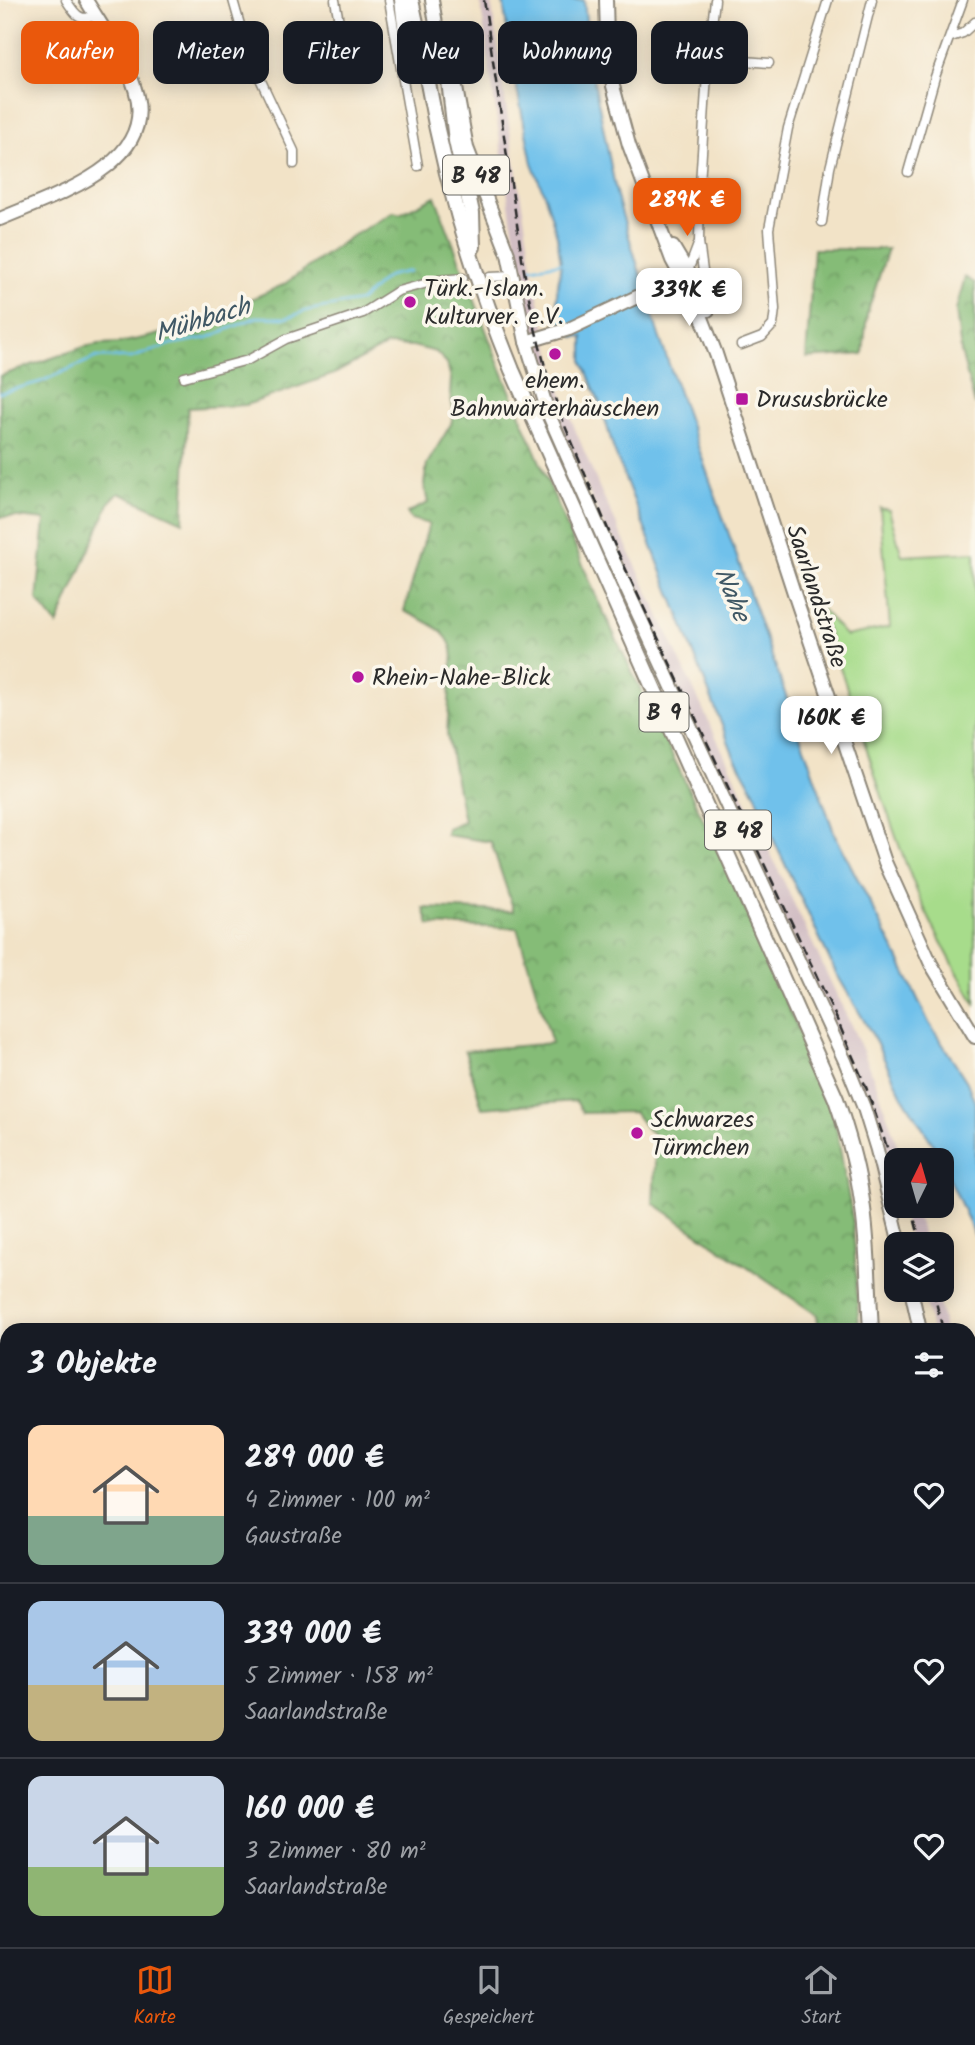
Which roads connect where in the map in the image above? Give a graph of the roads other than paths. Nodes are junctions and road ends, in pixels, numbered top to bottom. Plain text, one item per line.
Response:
1 (66, 0) edge
2 (86, 0) edge
3 (233, 0) edge
4 (335, 0) edge
5 (389, 0) edge
6 (401, 0) edge
7 (411, 0) edge
8 (420, 0) edge
9 (432, 0) edge
10 (606, 0) edge
11 (715, 0) edge
12 (828, 0) edge
13 (872, 0) edge
14 (963, 0) edge
15 (96, 16) junction
16 (339, 21) edge
17 (404, 21) edge
18 (416, 21) edge
19 (423, 21) edge
20 (436, 21) edge
21 (712, 21) edge
22 (975, 22) edge
23 (951, 37) junction
24 (748, 61) edge
25 (769, 63) dead end
26 (428, 84) edge
27 (449, 84) edge
28 (455, 84) edge
29 (706, 84) edge
30 (294, 164) dead end
31 (418, 166) dead end
32 (908, 172) dead end
33 (0, 219) edge
34 (822, 222) dead end
35 (657, 223) junction
36 (699, 244) junction
37 (676, 251) junction
38 (702, 258) junction
39 (474, 266) junction
40 (684, 274) junction
41 (513, 276) junction
42 (490, 277) dead end
43 (463, 278) dead end
44 (708, 312) junction
45 (526, 342) junction
46 (741, 345) dead end
47 (716, 354) junction
48 (184, 377) dead end
49 (975, 1037) edge
50 (897, 1232) edge
51 (914, 1302) edge
52 (871, 1323) edge
53 (918, 1323) edge

1 - 15 street
2 - 15 main road
3 - 30 street
4 - 16 street
5 - 31 street
6 - 17 main road
7 - 18 highway, B 9
8 - 19 highway, B 9
9 - 20 main road, B 48
10 - 35 main road
11 - 21 street
12 - 46 street
13 - 34 street
14 - 23 street
15 - 33 main road
22 - 23 street
23 - 32 street
24 - 25 street
26 - 39 highway, B 9, bridge
27 - 39 highway
28 - 41 main road, B 48
29 - 36 street
35 - 37 main road
35 - 40 main road
36 - 37 street
36 - 38 street
36 - 40 street
37 - 40 main road
38 - 40 street
38 - 44 street
39 - 52 highway, B 9
40 - 44 main road, Saarlandstraße
40 - 45 main road
40 - 47 main road, Saarlandstraße
41 - 42 street
41 - 45 main road, B 48
43 - 48 street
44 - 47 main road, Saarlandstraße
45 - 50 main road, B 48
47 - 49 main road, Saarlandstraße
51 - 53 main road

